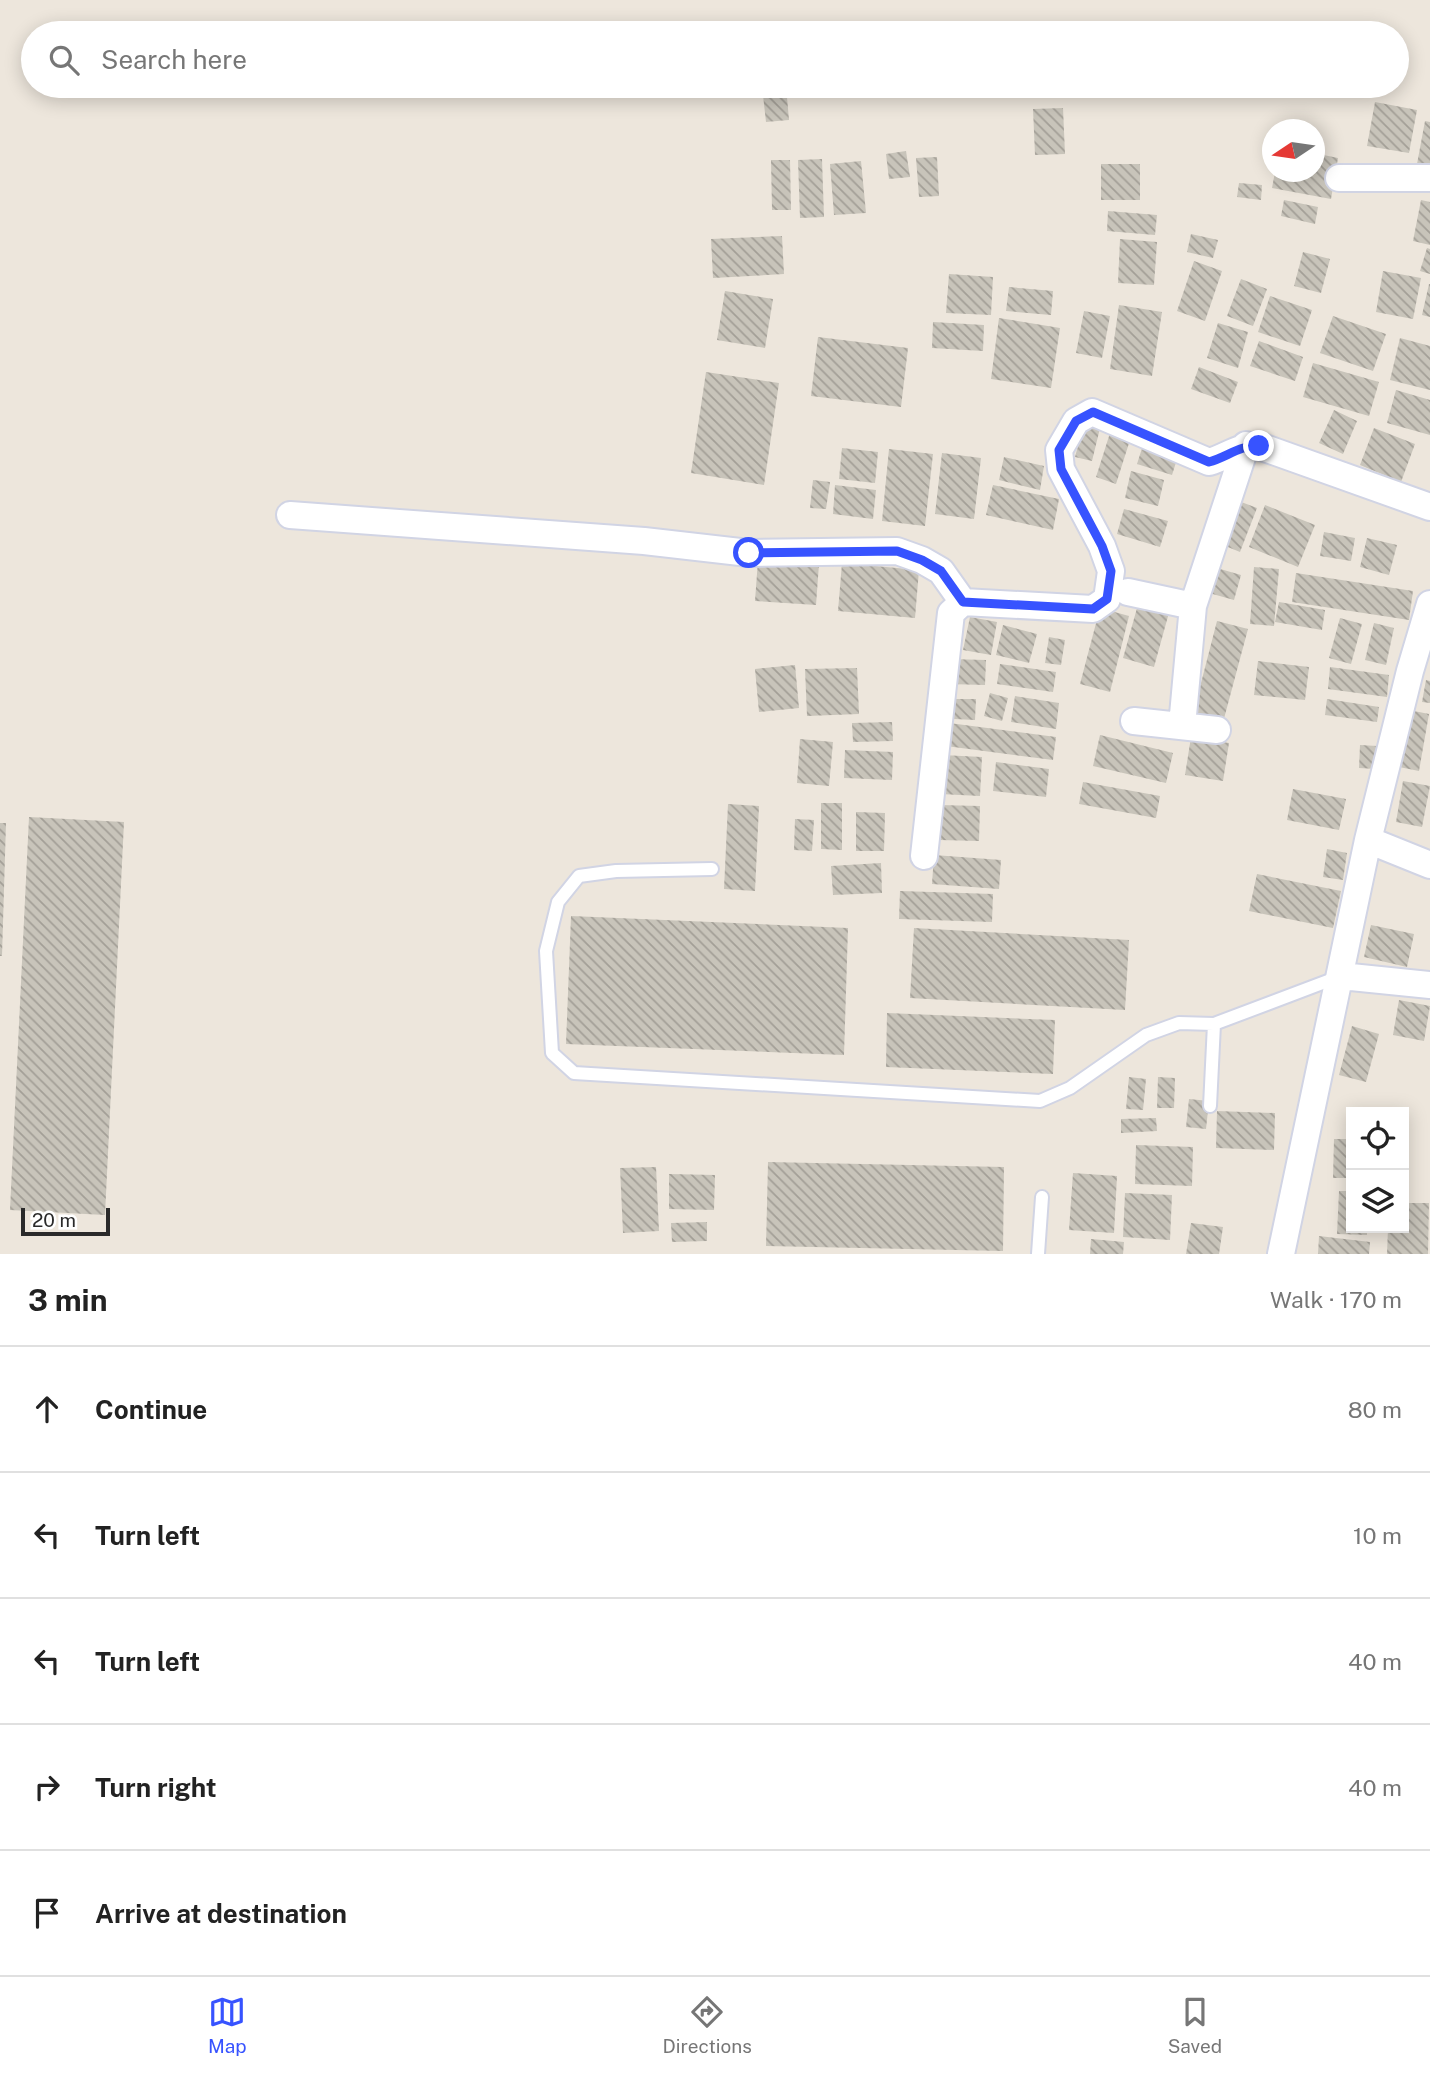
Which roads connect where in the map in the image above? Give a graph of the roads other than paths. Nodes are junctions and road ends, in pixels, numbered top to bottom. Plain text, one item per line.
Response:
1 (1339, 178) dead end
2 (1430, 178) edge
3 (1246, 445) junction
4 (1430, 507) edge
5 (290, 516) dead end
6 (1128, 592) dead end
7 (963, 602) junction
8 (1430, 604) edge
9 (1193, 606) junction
10 (1134, 721) dead end
11 (1182, 726) junction
12 (1217, 730) dead end
13 (1368, 840) junction
14 (924, 856) dead end
15 (1430, 865) edge
16 (712, 869) dead end
17 (1341, 976) junction
18 (1430, 985) edge
19 (1214, 1024) junction
20 (1210, 1106) dead end
21 (1042, 1197) dead end
22 (1038, 1254) edge
23 (1281, 1254) edge

1 - 2 street
3 - 4 street
3 - 7 street
3 - 9 street
5 - 7 street
6 - 9 street
7 - 14 street
8 - 13 street
9 - 11 street
10 - 11 street
11 - 12 street
13 - 15 street
13 - 17 street
16 - 19 lane
17 - 18 street
17 - 19 lane
17 - 23 street
19 - 20 lane
21 - 22 lane

